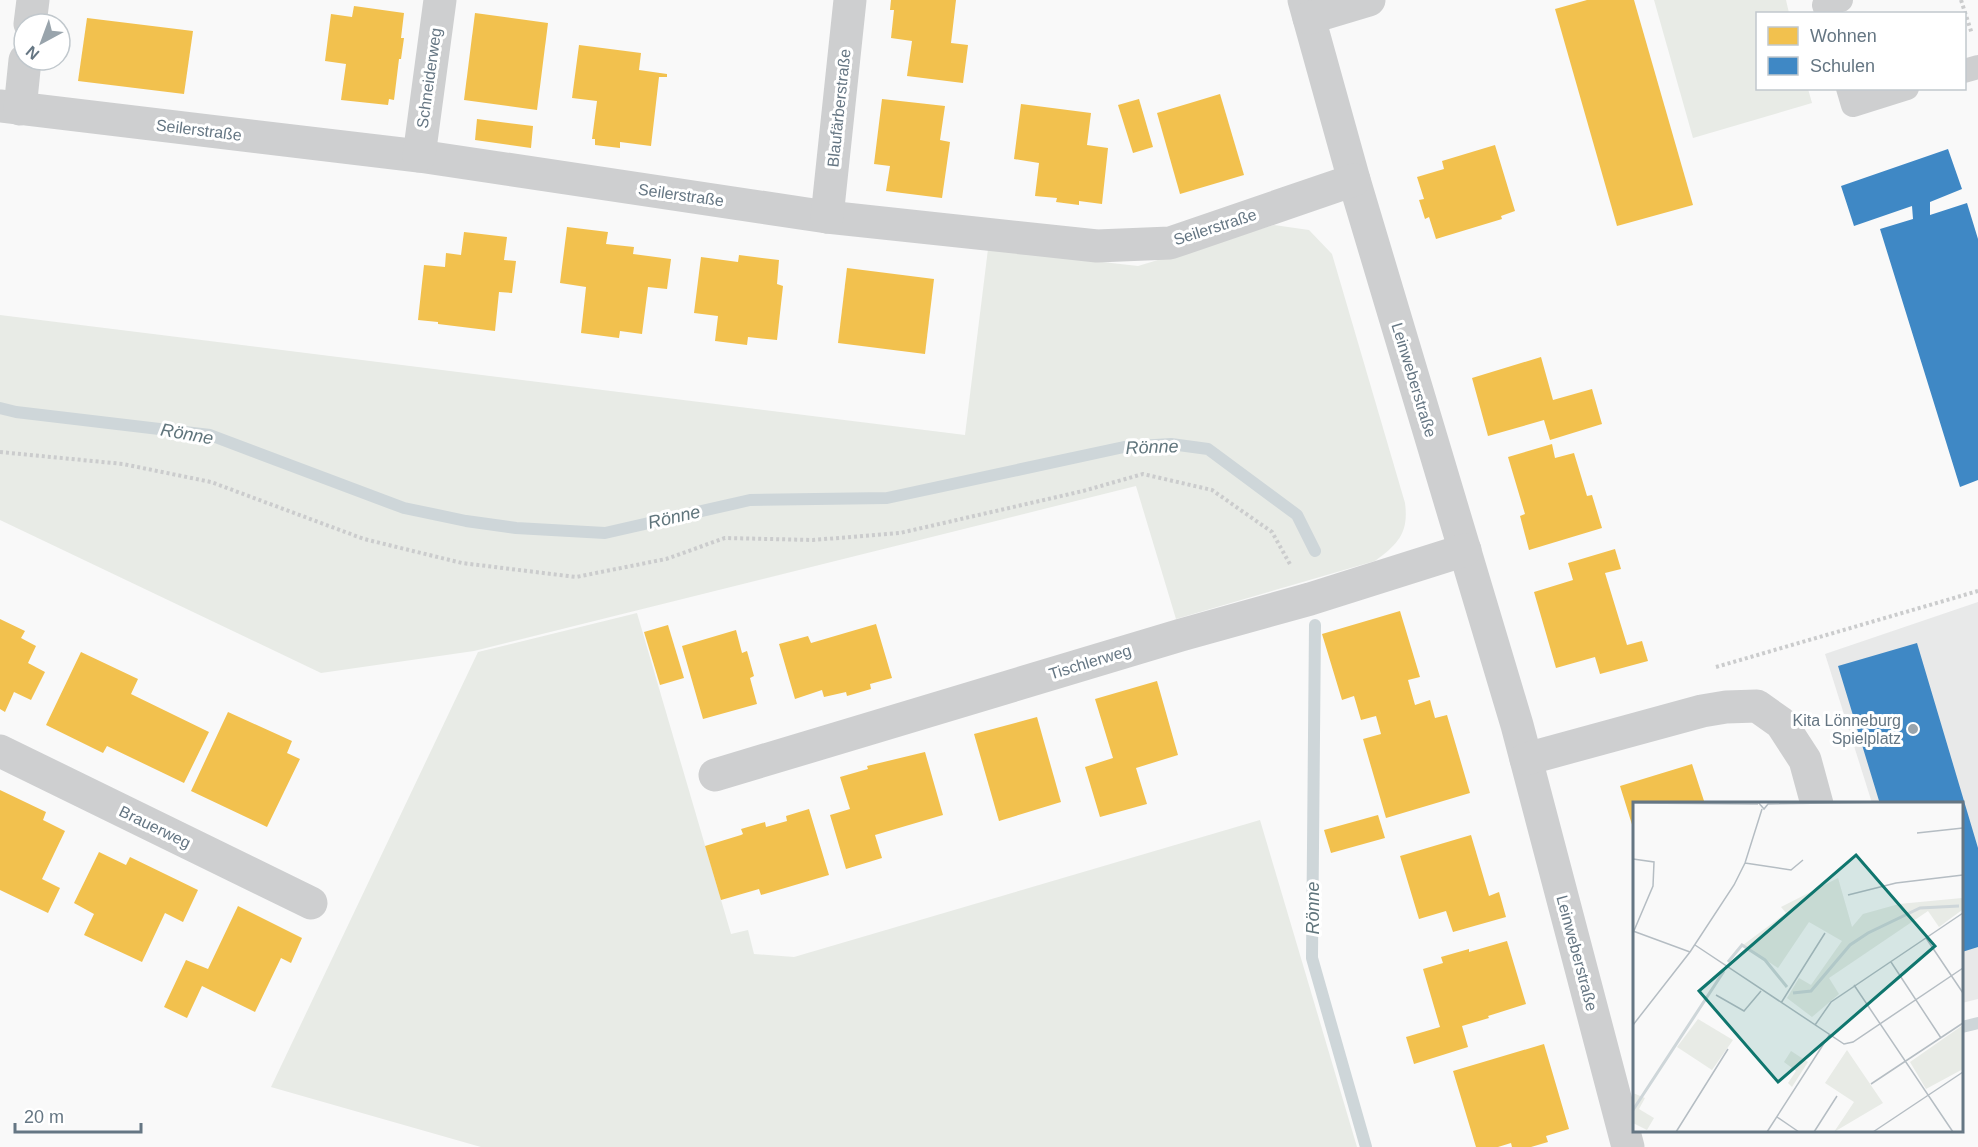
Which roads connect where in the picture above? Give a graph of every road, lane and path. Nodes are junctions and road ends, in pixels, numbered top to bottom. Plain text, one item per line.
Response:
1 (440, 0) edge
2 (850, 0) edge
3 (1369, 0) edge
4 (1841, 0) edge
5 (1306, 9) edge
6 (1826, 12) edge
7 (1966, 15) edge
8 (1975, 43) dead end
9 (22, 72) edge
10 (1849, 90) edge
11 (1901, 90) edge
12 (10, 108) edge
13 (418, 156) junction
14 (1354, 180) junction
15 (827, 217) junction
16 (0, 452) edge
17 (1465, 550) junction
18 (1978, 591) edge
19 (1310, 599) junction
20 (1709, 669) dead end
21 (0, 751) edge
22 (1526, 759) junction
23 (715, 775) dead end
24 (1816, 802) edge
25 (311, 903) dead end
26 (1628, 1147) edge

1 - 13 street, Schneiderweg
2 - 15 street, Blaufärberstraße
3 - 5 street
4 - 6 lane
5 - 14 street, Leinweberstraße
7 - 8 path
9 - 12 street
10 - 11 lane
12 - 13 street, Seilerstraße
13 - 15 street, Seilerstraße
14 - 15 street, Seilerstraße
14 - 17 street, Leinweberstraße
16 - 19 path
17 - 19 street, Tischlerweg
17 - 22 street, Leinweberstraße
18 - 20 path
19 - 23 street, Tischlerweg
21 - 25 street, Brauerweg
22 - 24 street
22 - 26 street, Leinweberstraße

